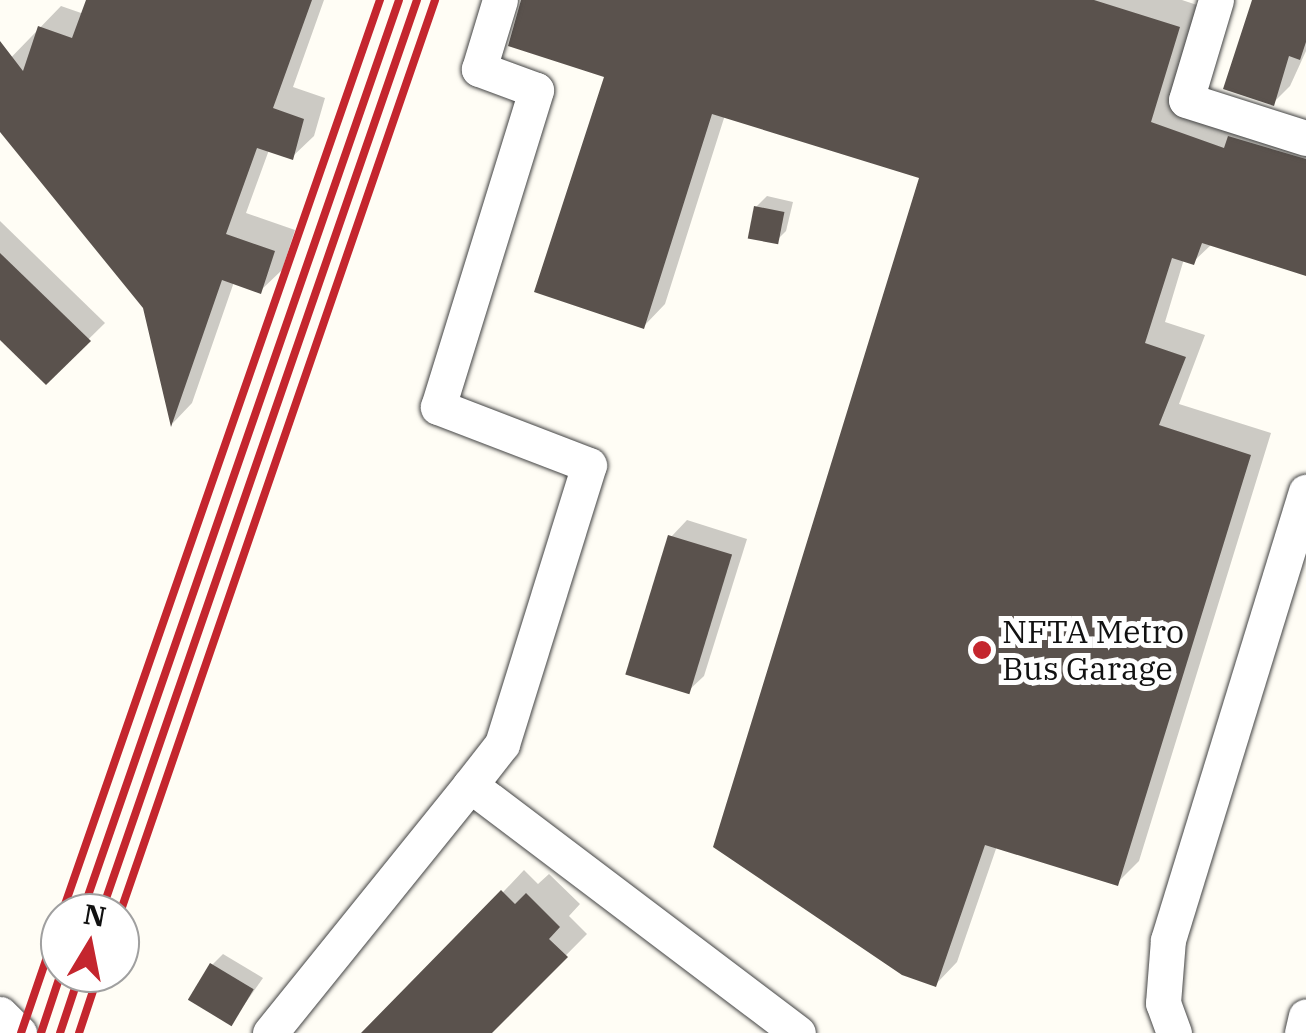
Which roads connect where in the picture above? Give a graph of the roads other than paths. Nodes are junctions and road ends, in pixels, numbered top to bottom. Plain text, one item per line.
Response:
1 (500, 0) edge
2 (1216, 0) edge
3 (1306, 138) edge
4 (1306, 492) edge
5 (470, 785) junction
6 (0, 1014) edge
7 (1306, 1016) edge
8 (19, 1033) edge
9 (270, 1033) edge
10 (798, 1033) edge
11 (1174, 1033) edge
12 (1302, 1033) edge

1 - 5 street
2 - 3 street
4 - 11 street
5 - 9 street
5 - 10 street
6 - 8 street
7 - 12 street

